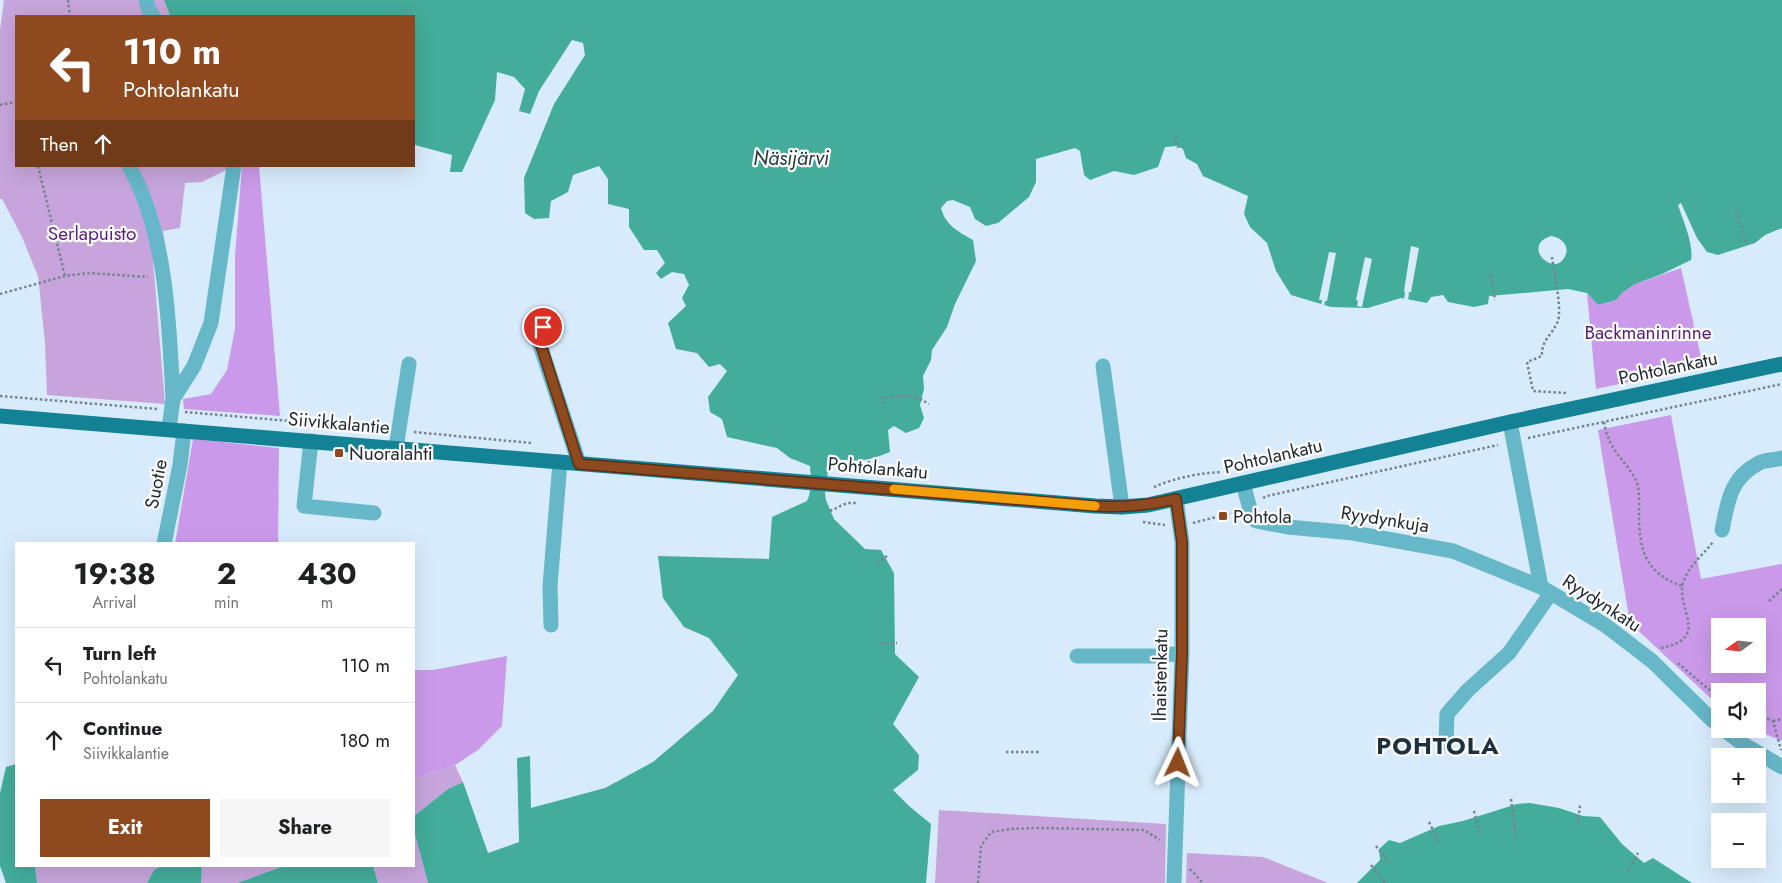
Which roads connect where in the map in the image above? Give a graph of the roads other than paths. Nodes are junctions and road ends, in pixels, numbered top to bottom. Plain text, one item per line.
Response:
1 (146, 0) edge
2 (152, 15) edge
3 (130, 167) edge
4 (234, 167) edge
5 (543, 327) dead end
6 (409, 364) dead end
7 (1782, 364) edge
8 (1103, 366) dead end
9 (172, 405) junction
10 (0, 416) edge
11 (1510, 422) junction
12 (177, 430) junction
13 (311, 441) junction
14 (396, 448) junction
15 (1782, 458) edge
16 (560, 462) junction
17 (579, 464) junction
18 (765, 479) joint
19 (1243, 483) junction
20 (1176, 499) junction
21 (1122, 507) junction
22 (374, 513) dead end
23 (1722, 530) road end
24 (164, 542) edge
25 (1546, 590) junction
26 (551, 625) dead end
27 (1182, 653) junction
28 (1077, 656) dead end
29 (1711, 717) edge
30 (1735, 738) edge
31 (1446, 743) dead end
32 (1782, 767) edge
33 (1174, 883) edge

1 - 2 street
3 - 9 street
4 - 9 street
5 - 17 street
6 - 14 street
7 - 11 main road, Pohtolankatu
8 - 21 street
9 - 12 street, Suotie
10 - 12 main road, Siivikkalantie
11 - 19 main road, Pohtolankatu
11 - 25 street, Ryydynkatu
12 - 13 main road, Siivikkalantie
12 - 24 street, Suotie
13 - 14 main road, Siivikkalantie
13 - 22 street
14 - 16 main road, Siivikkalantie
15 - 23 street
16 - 17 main road, Siivikkalantie
16 - 26 street
17 - 18 main road, Siivikkalantie
18 - 21 main road, Pohtolankatu
19 - 20 main road, Pohtolankatu
19 - 25 street, Ryydynkuja
20 - 21 main road, Pohtolankatu
20 - 27 street, Ihaistenkatu
25 - 29 street, Ryydynkatu
25 - 31 street
27 - 28 street
27 - 33 street, Ihaistenkatu
30 - 32 street

